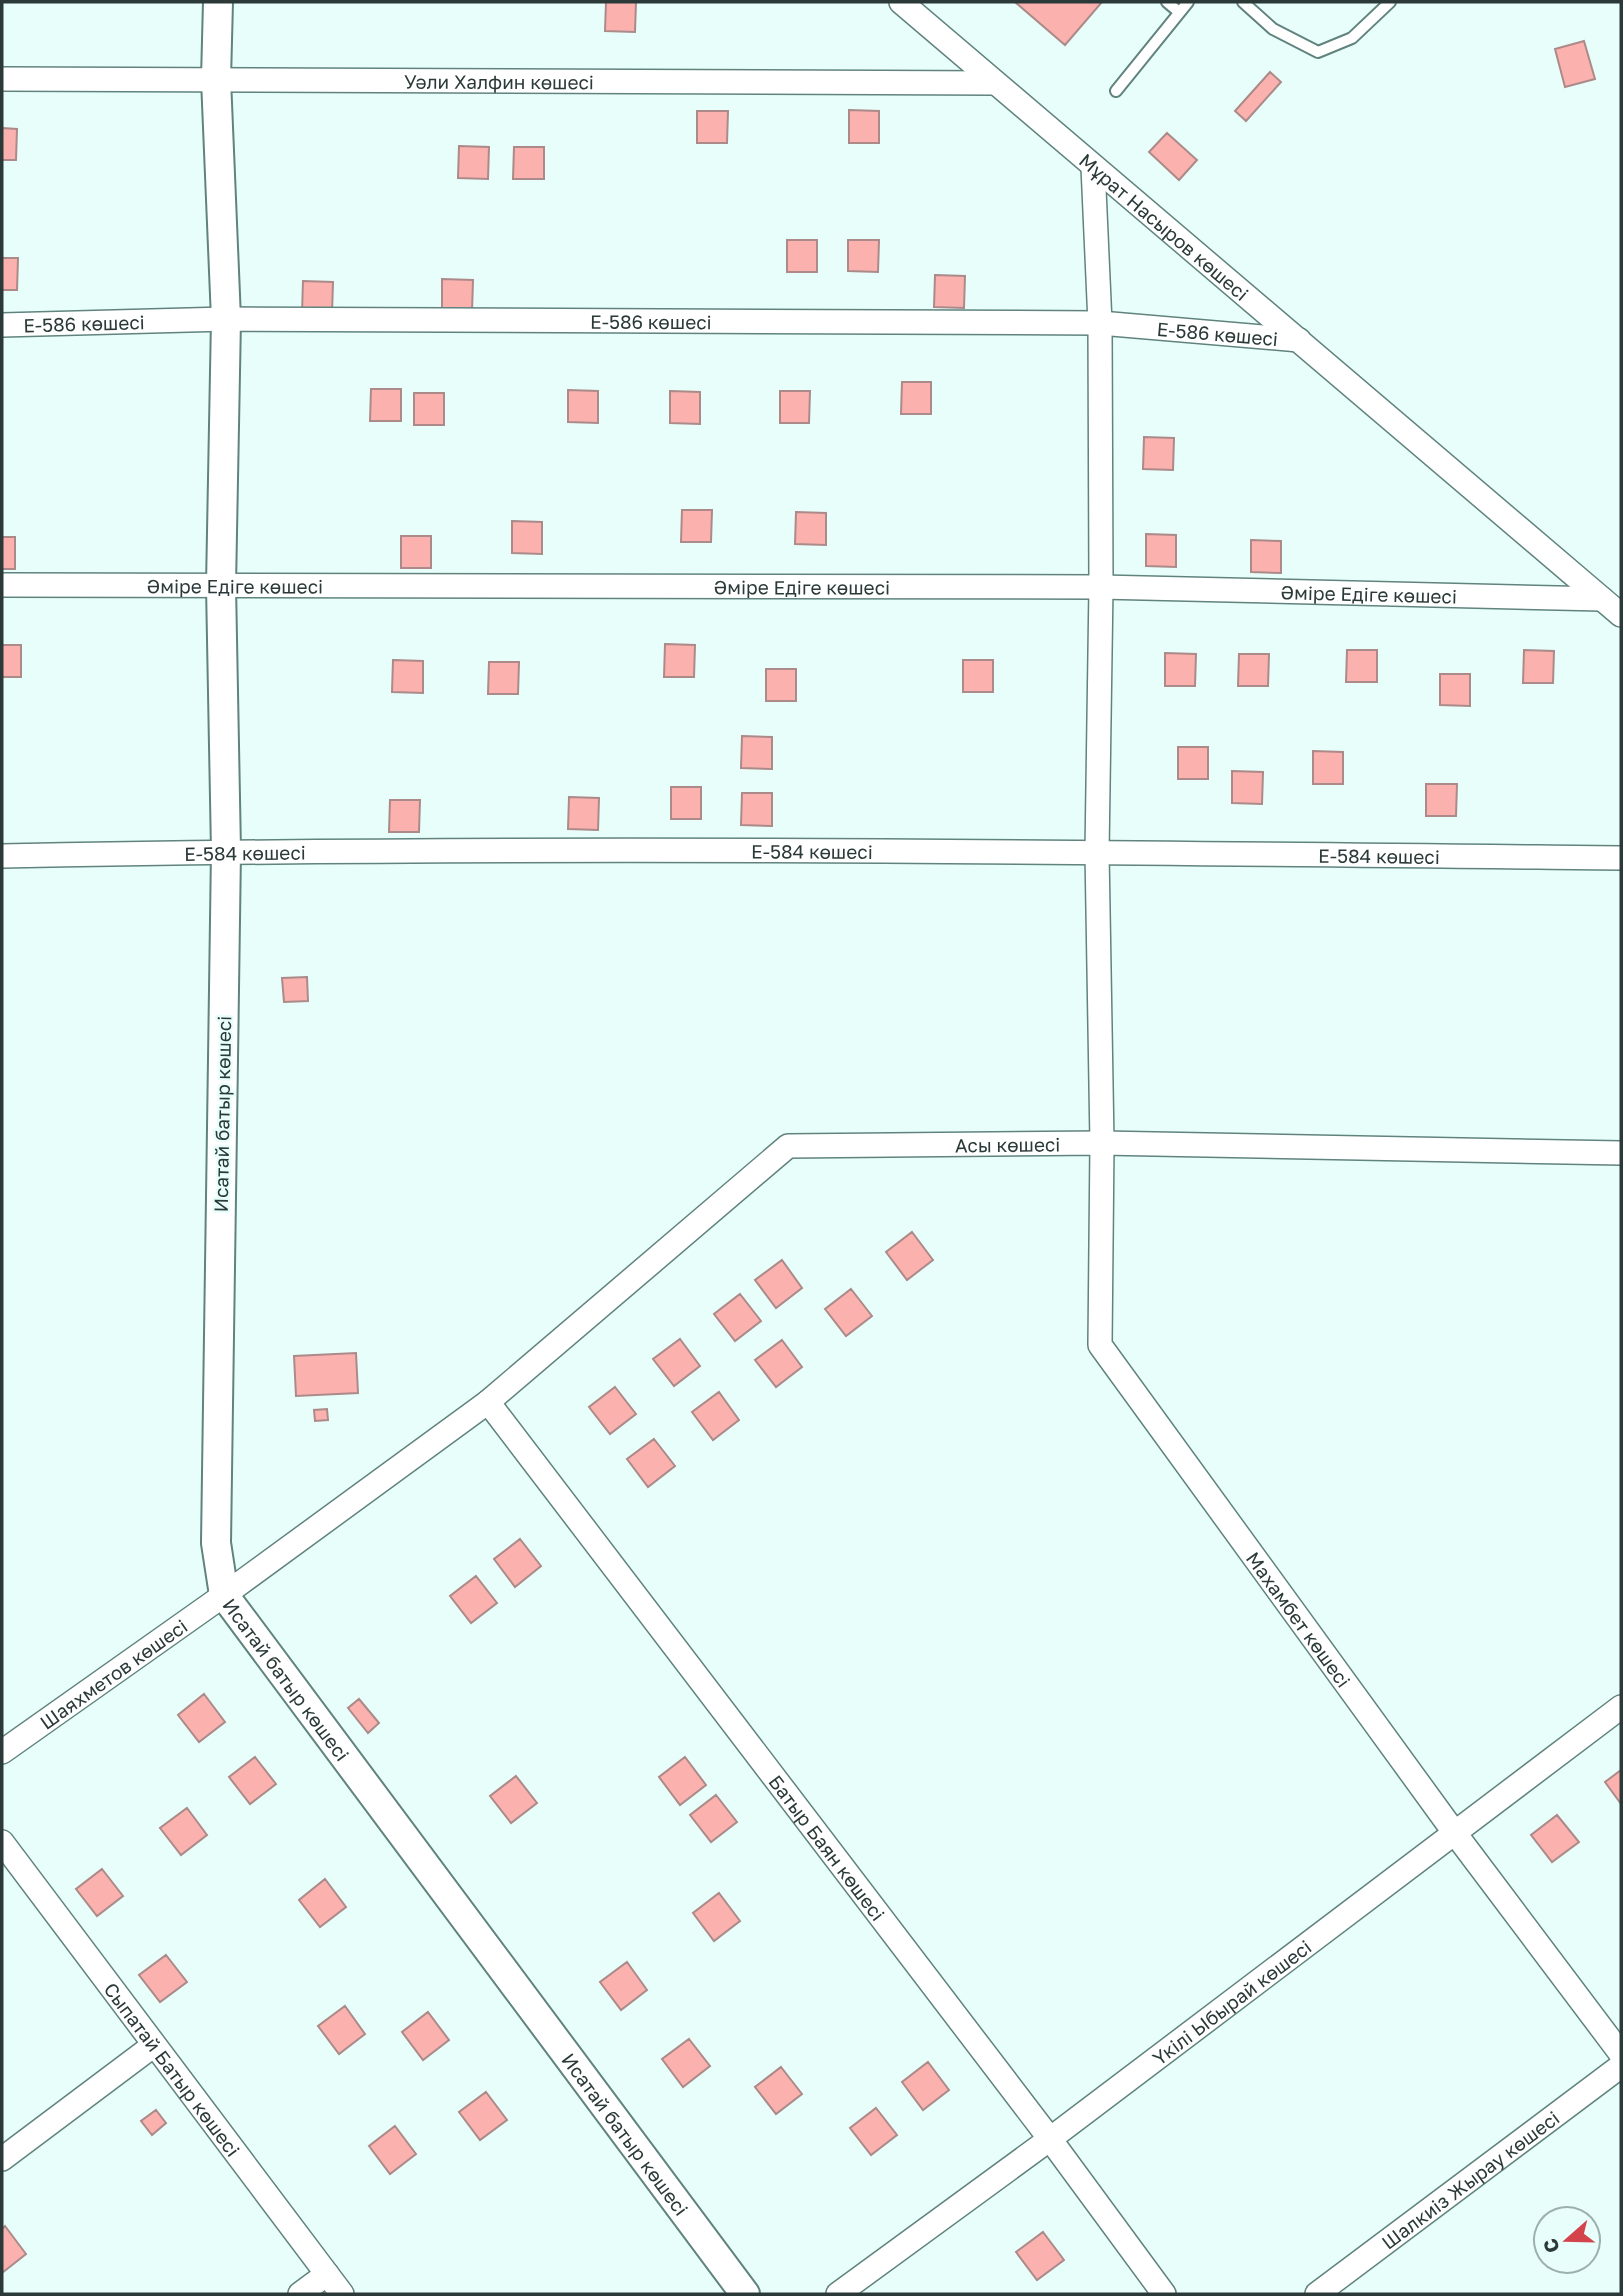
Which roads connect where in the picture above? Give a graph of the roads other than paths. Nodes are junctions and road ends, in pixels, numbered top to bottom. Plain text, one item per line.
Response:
1 (218, 2) edge
2 (901, 2) edge
3 (1167, 2) edge
4 (1188, 2) edge
5 (1243, 2) edge
6 (1390, 2) edge
7 (1179, 12) junction
8 (2, 79) edge
9 (216, 79) junction
10 (995, 83) junction
11 (1116, 91) dead end
12 (1093, 167) junction
13 (226, 319) junction
14 (1100, 323) junction
15 (2, 325) edge
16 (1299, 340) junction
17 (2, 585) edge
18 (221, 586) junction
19 (1101, 587) junction
20 (1602, 599) junction
21 (1621, 615) edge
22 (226, 852) junction
23 (1097, 852) junction
24 (2, 856) edge
25 (1621, 858) edge
26 (1102, 1143) junction
27 (1621, 1153) edge
28 (488, 1402) junction
29 (224, 1595) junction
30 (1621, 1707) edge
31 (2, 1752) edge
32 (1454, 1832) junction
33 (2, 1842) edge
34 (154, 2046) junction
35 (1621, 2054) edge
36 (1621, 2066) edge
37 (1050, 2139) junction
38 (2, 2159) edge
39 (327, 2274) junction
40 (300, 2294) edge
41 (342, 2294) edge
42 (745, 2294) edge
43 (838, 2294) edge
44 (1164, 2294) edge
45 (1317, 2294) edge

1 - 9 street, Исатай батыр көшесі
2 - 10 street, Мұрат Насыров көшесі
3 - 7 lane
4 - 7 lane
5 - 6 lane
7 - 11 lane
8 - 9 street, Уәли Халфин көшесі
9 - 10 street, Уәли Халфин көшесі
9 - 13 street, Исатай батыр көшесі
10 - 12 street, Мұрат Насыров көшесі
12 - 14 street, Махамбет көшесі
12 - 16 street, Мұрат Насыров көшесі
13 - 14 street, Е-586 көшесі
13 - 15 street, Е-586 көшесі
13 - 18 street, Исатай батыр көшесі
14 - 16 street, Е-586 көшесі
14 - 19 street, Махамбет көшесі
16 - 20 street, Мұрат Насыров көшесі
17 - 18 street, Әміре Едіге көшесі
18 - 19 street, Әміре Едіге көшесі
18 - 22 street, Исатай батыр көшесі
19 - 20 street, Әміре Едіге көшесі
19 - 23 street, Махамбет көшесі
20 - 21 street, Мұрат Насыров көшесі
22 - 23 street, Е-584 көшесі
22 - 24 street, Е-584 көшесі
22 - 29 street, Исатай батыр көшесі
23 - 25 street, Е-584 көшесі
23 - 26 street, Махамбет көшесі
26 - 27 street, Асы көшесі
26 - 28 street, Асы көшесі
26 - 32 street, Махамбет көшесі
28 - 29 street, Асы көшесі
28 - 37 street, Батыр Баян көшесі
29 - 31 street, Шаяхметов көшесі
29 - 42 street, Исатай батыр көшесі
30 - 32 street, Үкілі Ыбырай көшесі
32 - 35 street, Махамбет көшесі
32 - 37 street, Үкілі Ыбырай көшесі
33 - 34 street, Сыпатай Батыр көшесі
34 - 38 street
34 - 39 street, Сыпатай Батыр көшесі
36 - 45 street, Шалкиіз Жырау көшесі
37 - 43 street, Үкілі Ыбырай көшесі
37 - 44 street, Батыр Баян көшесі
39 - 40 street
39 - 41 street, Сыпатай Батыр көшесі

